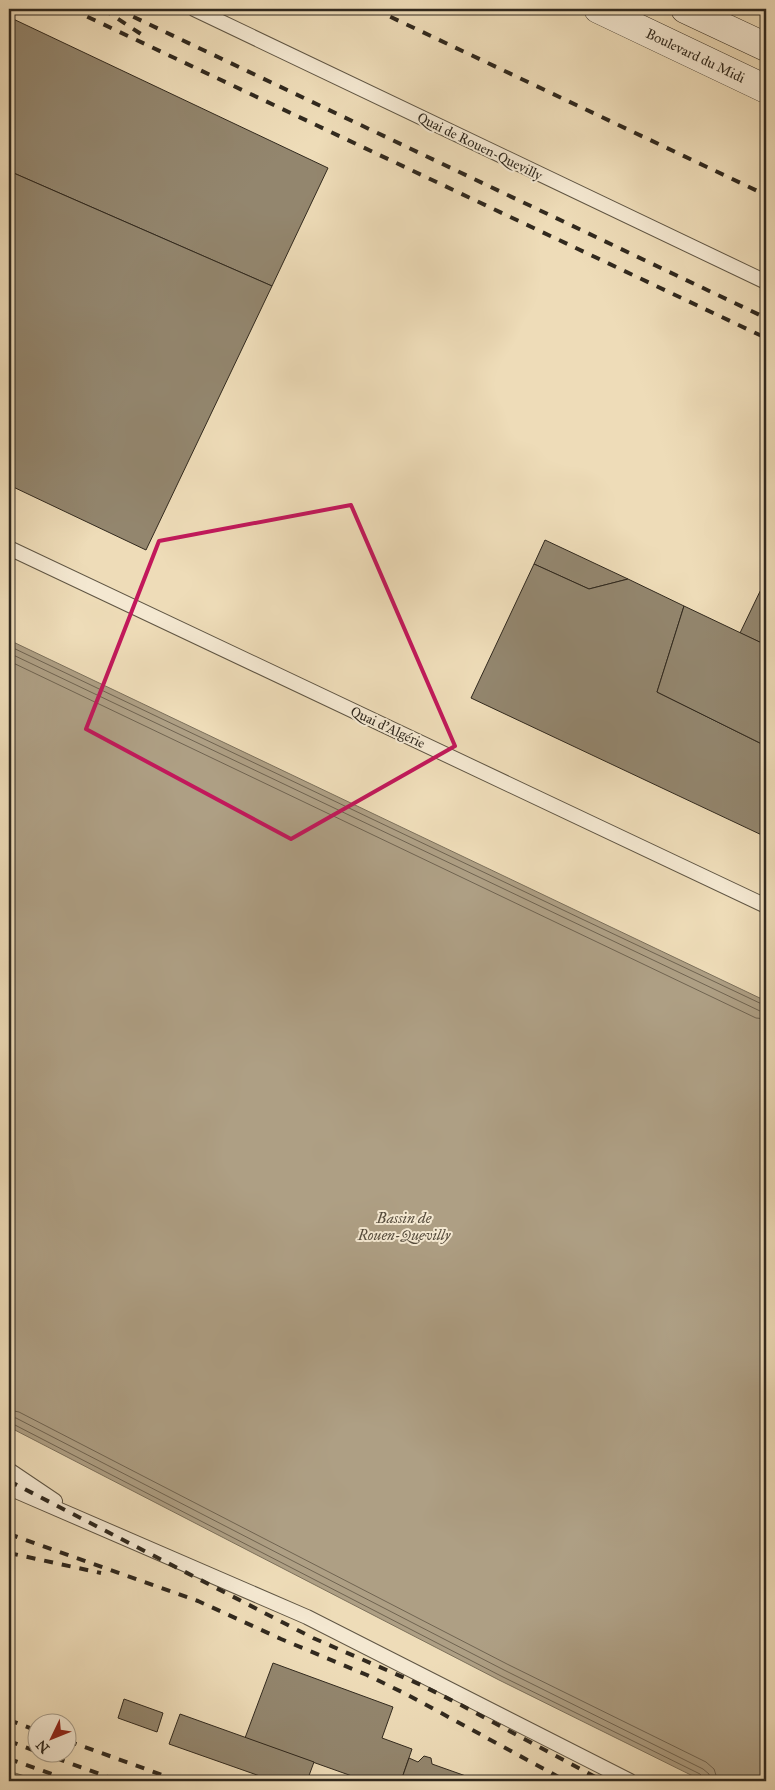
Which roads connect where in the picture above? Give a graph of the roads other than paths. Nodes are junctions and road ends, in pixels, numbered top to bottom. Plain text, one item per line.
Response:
1 (194, 9) edge
2 (598, 9) edge
3 (686, 9) edge
4 (766, 47) edge
5 (766, 89) edge
6 (766, 282) edge
7 (9, 548) edge
8 (766, 906) edge
9 (9, 1470) edge
10 (9, 1488) edge
11 (90, 1523) junction
12 (630, 1781) edge

1 - 6 lane, Quai de Rouen-Quevilly
2 - 5 main road, Boulevard du Midi
3 - 4 main road
7 - 8 lane, Quai d'Algérie
9 - 11 lane
10 - 11 lane
11 - 12 lane

